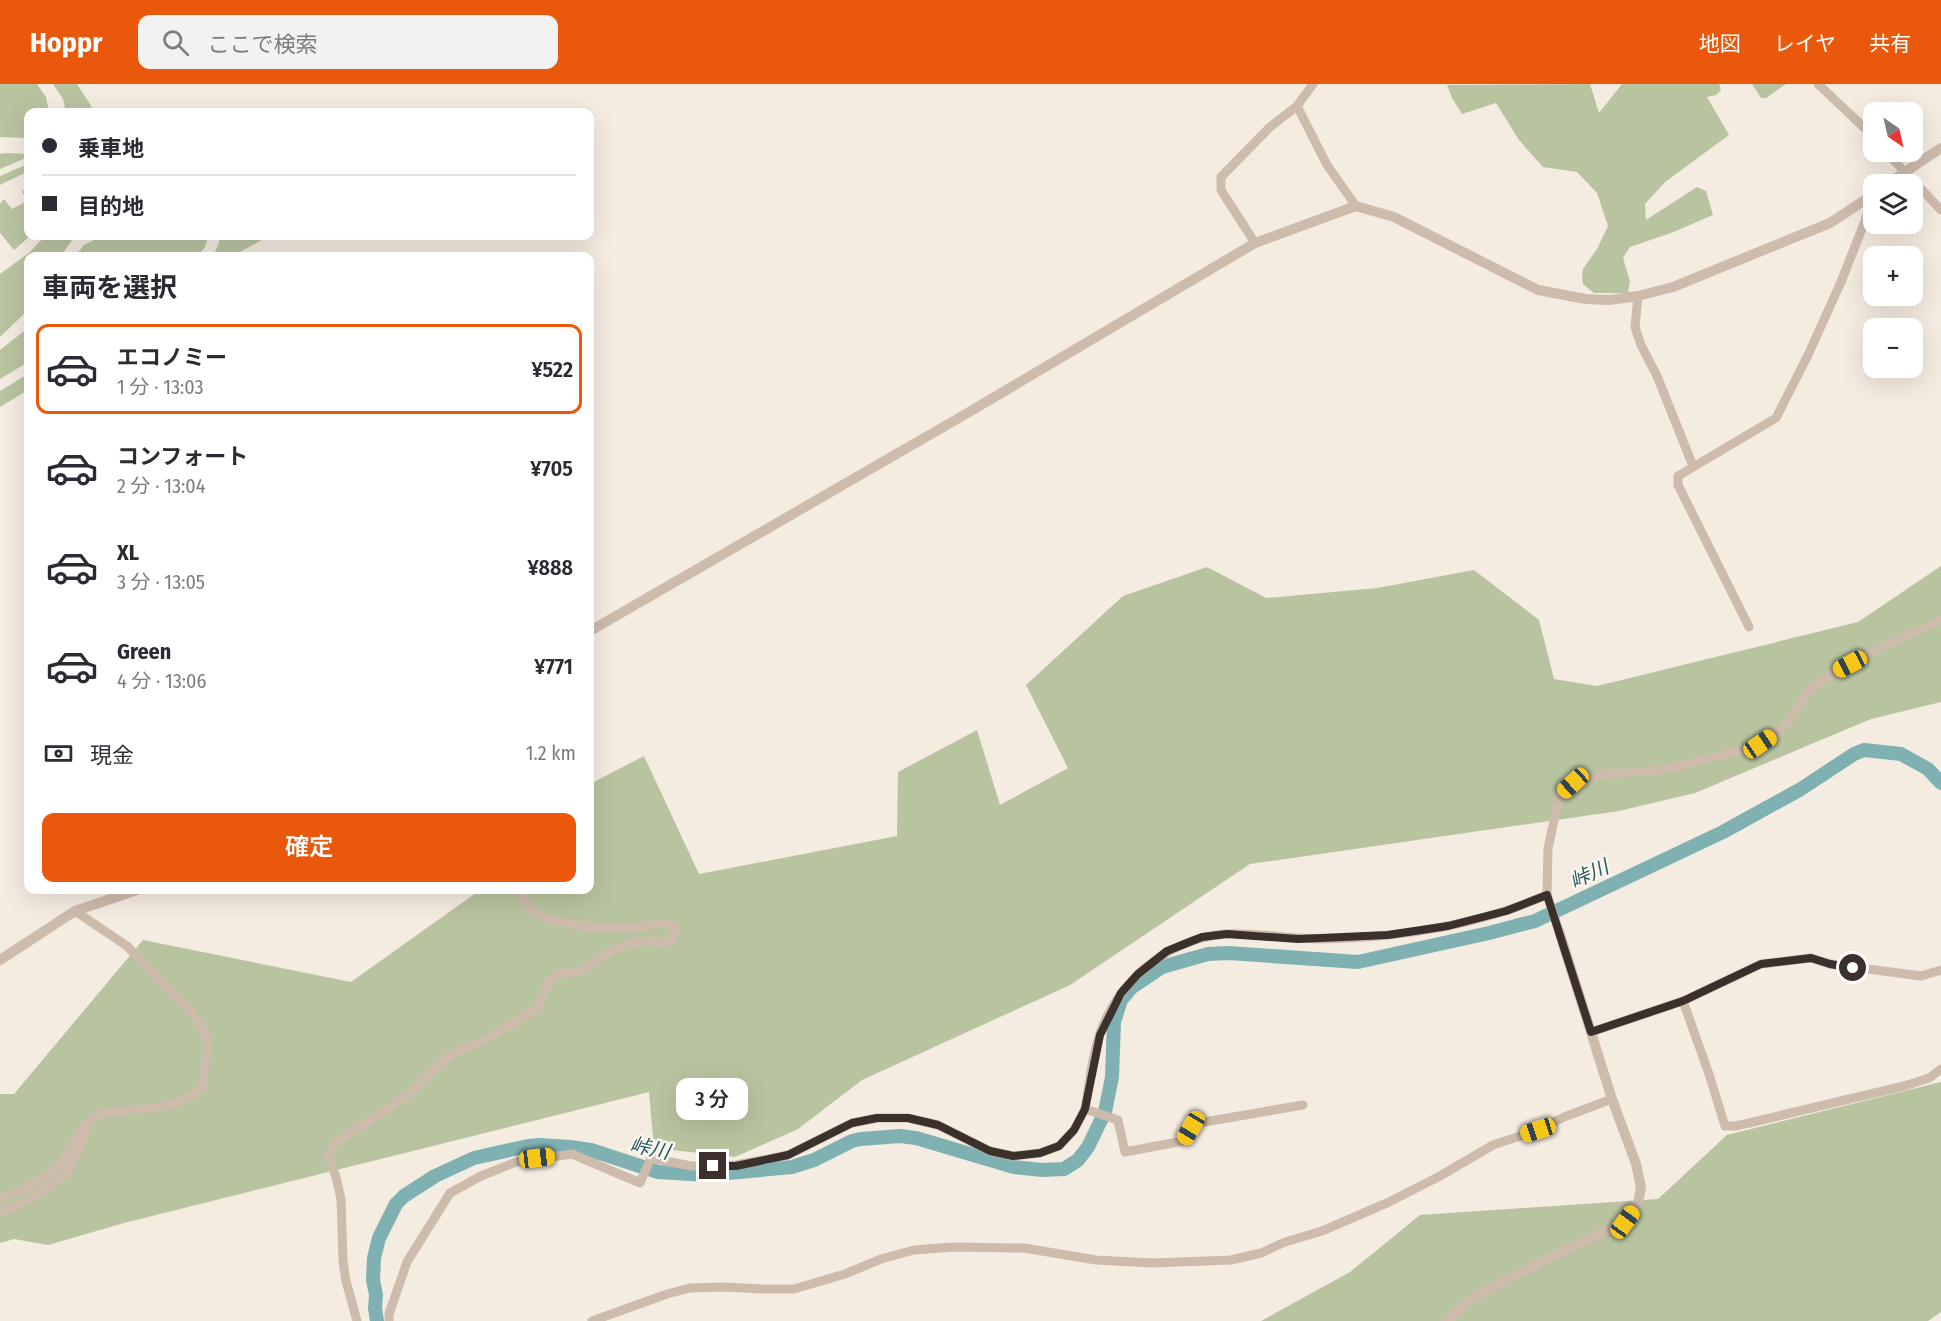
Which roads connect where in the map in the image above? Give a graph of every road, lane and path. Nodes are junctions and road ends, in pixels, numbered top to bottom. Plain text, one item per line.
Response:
1 (1313, 84) edge
2 (1818, 84) edge
3 (1297, 106) junction
4 (1863, 127) edge
5 (1941, 148) edge
6 (1896, 162) edge
7 (1905, 172) junction
8 (1902, 174) edge
9 (1863, 202) edge
10 (1356, 207) junction
11 (1941, 210) edge
12 (1863, 226) edge
13 (1255, 243) junction
14 (1638, 296) junction
15 (1693, 466) junction
16 (1941, 620) edge
17 (1749, 627) dead end
18 (594, 629) edge
19 (125, 894) edge
20 (522, 894) edge
21 (1547, 895) junction
22 (75, 911) junction
23 (1559, 931) joint
24 (0, 960) edge
25 (1941, 970) edge
26 (1683, 1001) junction
27 (1591, 1032) junction
28 (1941, 1069) edge
29 (1612, 1099) junction
30 (1303, 1105) dead end
31 (1085, 1109) junction
32 (91, 1119) junction
33 (0, 1198) edge
34 (0, 1212) edge
35 (357, 1321) edge
36 (389, 1321) edge
37 (592, 1321) edge
38 (1447, 1321) edge

1 - 3 street
2 - 4 street
3 - 10 street
3 - 13 street
5 - 7 street
6 - 7 street
7 - 8 street
7 - 11 street
9 - 14 street
10 - 13 street
10 - 14 street
12 - 15 street
13 - 18 street
14 - 15 street
15 - 17 street
16 - 21 street
19 - 22 street
20 - 35 street
21 - 23 street
21 - 31 street
22 - 24 street
22 - 32 street
23 - 27 street
25 - 26 street
26 - 27 street
26 - 28 street
27 - 29 street
29 - 37 street
29 - 38 street
30 - 31 street
31 - 36 street
32 - 33 street
32 - 34 street

